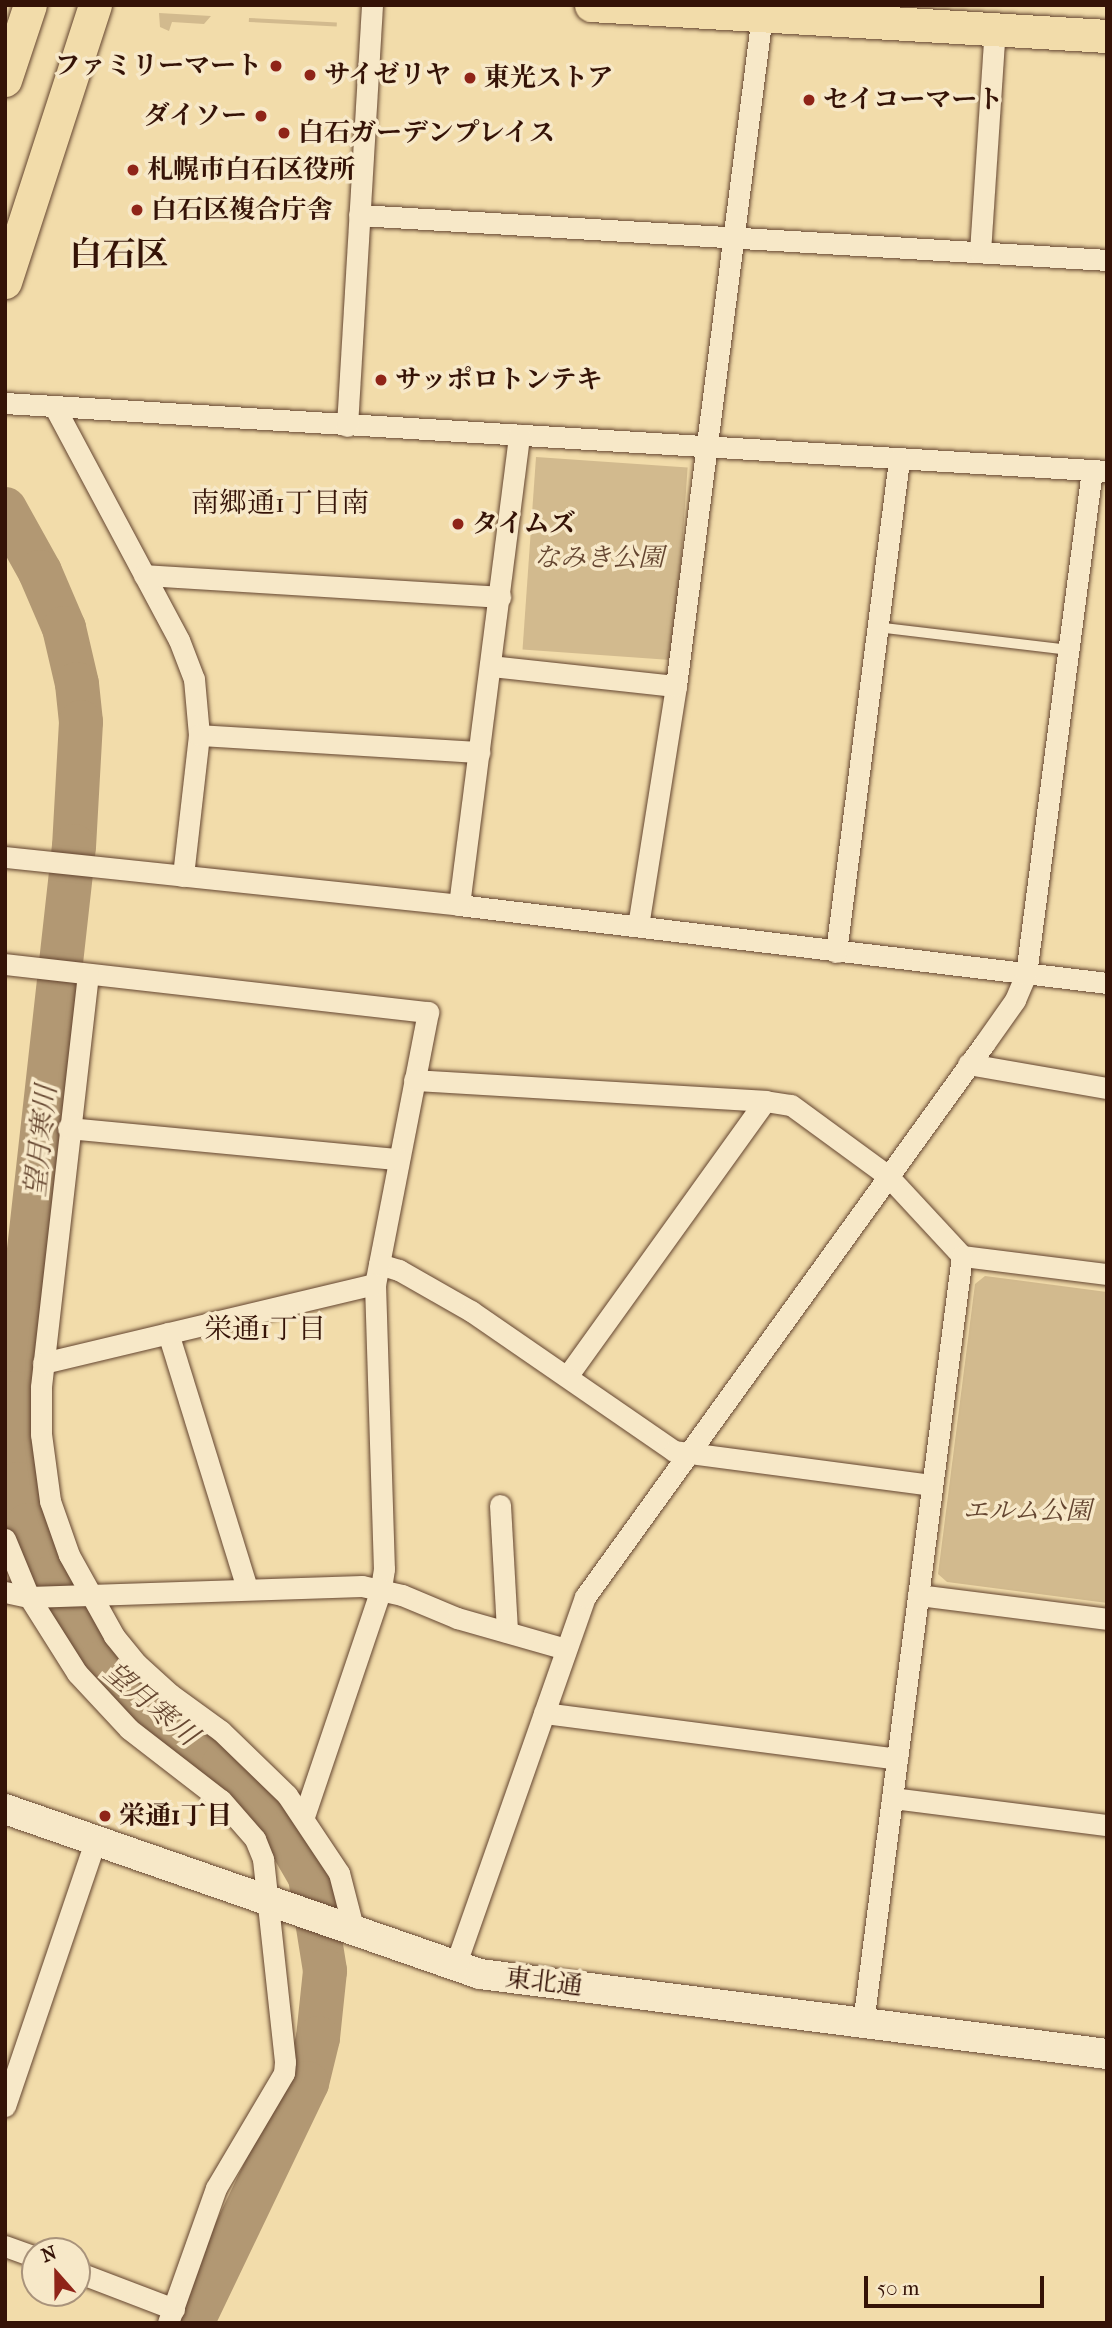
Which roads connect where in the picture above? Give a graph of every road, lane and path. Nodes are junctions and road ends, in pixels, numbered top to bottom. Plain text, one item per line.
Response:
1 (30, 5) edge
2 (95, 5) edge
3 (372, 5) edge
4 (591, 5) edge
5 (762, 15) junction
6 (995, 29) junction
7 (1107, 36) edge
8 (5, 80) edge
9 (359, 215) junction
10 (734, 237) junction
11 (980, 252) junction
12 (1107, 260) edge
13 (5, 282) edge
14 (5, 403) edge
15 (54, 406) junction
16 (347, 426) junction
17 (519, 435) junction
18 (706, 447) junction
19 (899, 458) junction
20 (1099, 470) edge
21 (145, 575) junction
22 (500, 597) junction
23 (876, 627) junction
24 (1069, 650) junction
25 (491, 666) junction
26 (676, 686) junction
27 (199, 735) junction
28 (479, 752) junction
29 (5, 857) edge
30 (183, 876) junction
31 (459, 905) junction
32 (638, 926) junction
33 (836, 952) junction
34 (5, 964) edge
35 (81, 973) junction
36 (1026, 974) junction
37 (1107, 983) edge
38 (968, 1064) junction
39 (414, 1080) junction
40 (1107, 1088) edge
41 (765, 1101) junction
42 (68, 1128) junction
43 (399, 1159) junction
44 (888, 1176) junction
45 (962, 1256) junction
46 (377, 1274) junction
47 (1107, 1274) edge
48 (168, 1333) junction
49 (43, 1363) junction
50 (568, 1375) junction
51 (687, 1453) junction
52 (932, 1485) junction
53 (500, 1505) dead end
54 (5, 1539) edge
55 (247, 1588) junction
56 (381, 1590) junction
57 (5, 1592) edge
58 (80, 1594) junction
59 (918, 1595) junction
60 (36, 1597) junction
61 (1107, 1619) edge
62 (507, 1632) junction
63 (566, 1649) junction
64 (544, 1713) junction
65 (897, 1759) junction
66 (892, 1798) junction
67 (5, 1809) edge
68 (304, 1817) junction
69 (1107, 1825) edge
70 (94, 1841) junction
71 (278, 1904) junction
72 (349, 1929) junction
73 (454, 1966) junction
74 (863, 2023) junction
75 (1107, 2054) edge
76 (5, 2106) edge
77 (91, 2279) edge
78 (171, 2316) edge

1 - 8 main road
2 - 13 main road
3 - 9 street
4 - 5 main road
5 - 6 main road
5 - 10 street
6 - 7 main road
6 - 11 street
9 - 10 street
9 - 16 street
10 - 11 street
10 - 18 street
11 - 12 street
14 - 15 street
15 - 16 street
15 - 21 street
16 - 17 street
17 - 18 street
17 - 22 street
18 - 19 street
18 - 26 street
19 - 20 street
19 - 23 street
20 - 24 street
21 - 22 street
21 - 27 street
22 - 25 street
23 - 24 lane
23 - 33 street
24 - 36 street
25 - 26 street
25 - 28 street
26 - 32 street
27 - 28 street
27 - 30 street
28 - 31 street
29 - 30 street
30 - 31 street
31 - 32 street
32 - 33 street
33 - 36 street
34 - 35 street
35 - 39 street
35 - 42 street
36 - 37 street
36 - 38 street
38 - 40 street
38 - 44 street
39 - 41 street
39 - 43 street
41 - 44 street
41 - 50 street
42 - 43 street
42 - 49 street
43 - 46 street
44 - 45 street
44 - 51 street
45 - 47 street
45 - 52 street
46 - 48 street
46 - 50 street
46 - 56 street
48 - 49 street
48 - 55 street
49 - 58 street
50 - 51 street
51 - 52 street
51 - 63 street
52 - 59 street
53 - 62 street
54 - 60 street
55 - 56 street
55 - 58 street
56 - 62 street
56 - 68 street
57 - 60 street
58 - 60 street
58 - 68 street
59 - 61 street
59 - 65 street
60 - 71 street
62 - 63 street
63 - 64 street
64 - 65 street
64 - 73 street
65 - 66 street
66 - 69 street
66 - 74 street
67 - 70 street, 東北通
68 - 72 street
70 - 71 street, 東北通
70 - 76 street
71 - 72 street, 東北通
71 - 78 street
72 - 73 street, 東北通
73 - 74 street, 東北通
74 - 75 street, 東北通
77 - 78 street

